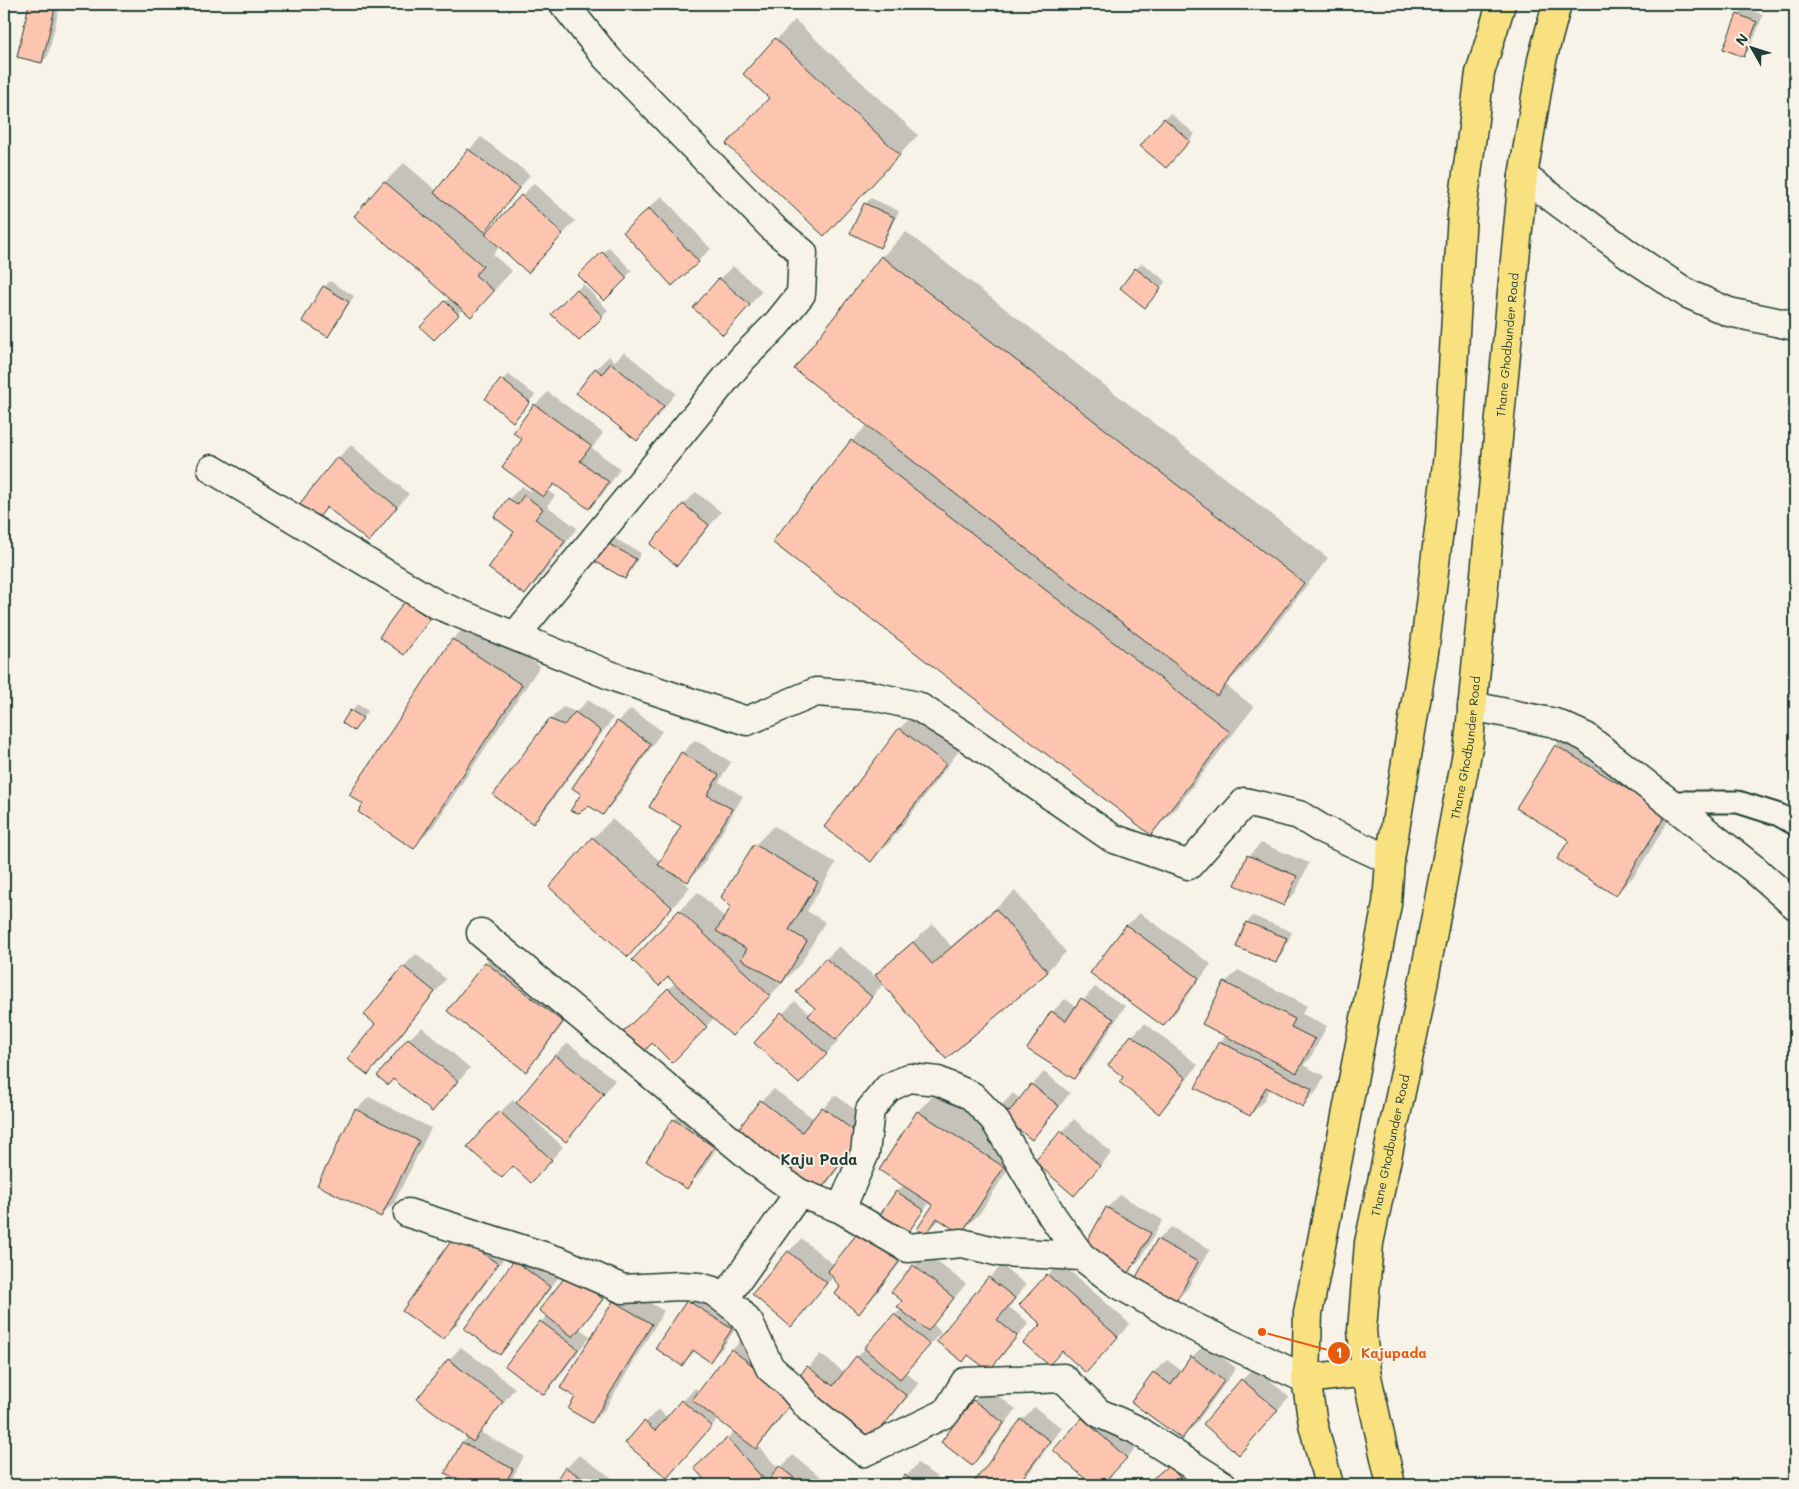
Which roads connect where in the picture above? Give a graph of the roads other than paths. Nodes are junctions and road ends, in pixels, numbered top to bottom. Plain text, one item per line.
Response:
1 (564, 4) edge
2 (1501, 4) edge
3 (1557, 4) edge
4 (1523, 176) junction
5 (1795, 326) edge
6 (212, 469) dead end
7 (514, 636) junction
8 (1472, 706) junction
9 (1671, 802) junction
10 (1795, 824) edge
11 (1390, 860) junction
12 (1795, 905) edge
13 (481, 933) dead end
14 (799, 1193) junction
15 (841, 1210) junction
16 (408, 1213) dead end
17 (1081, 1256) junction
18 (725, 1298) junction
19 (1366, 1372) junction
20 (1306, 1379) junction
21 (1223, 1485) edge
22 (1329, 1485) edge
23 (1391, 1485) edge

1 - 7 street
2 - 11 main road
3 - 4 main road, Thane Ghodbunder Road
4 - 5 street
4 - 8 main road, Thane Ghodbunder Road
6 - 7 street
7 - 11 street
8 - 9 street
8 - 19 main road, Thane Ghodbunder Road
9 - 10 lane
9 - 12 street
11 - 20 main road
13 - 14 street
14 - 15 street
14 - 18 street
15 - 17 street
15 - 17 street
16 - 18 street
17 - 20 street
18 - 21 street
19 - 20 main road
19 - 23 main road, Thane Ghodbunder Road
20 - 22 main road

